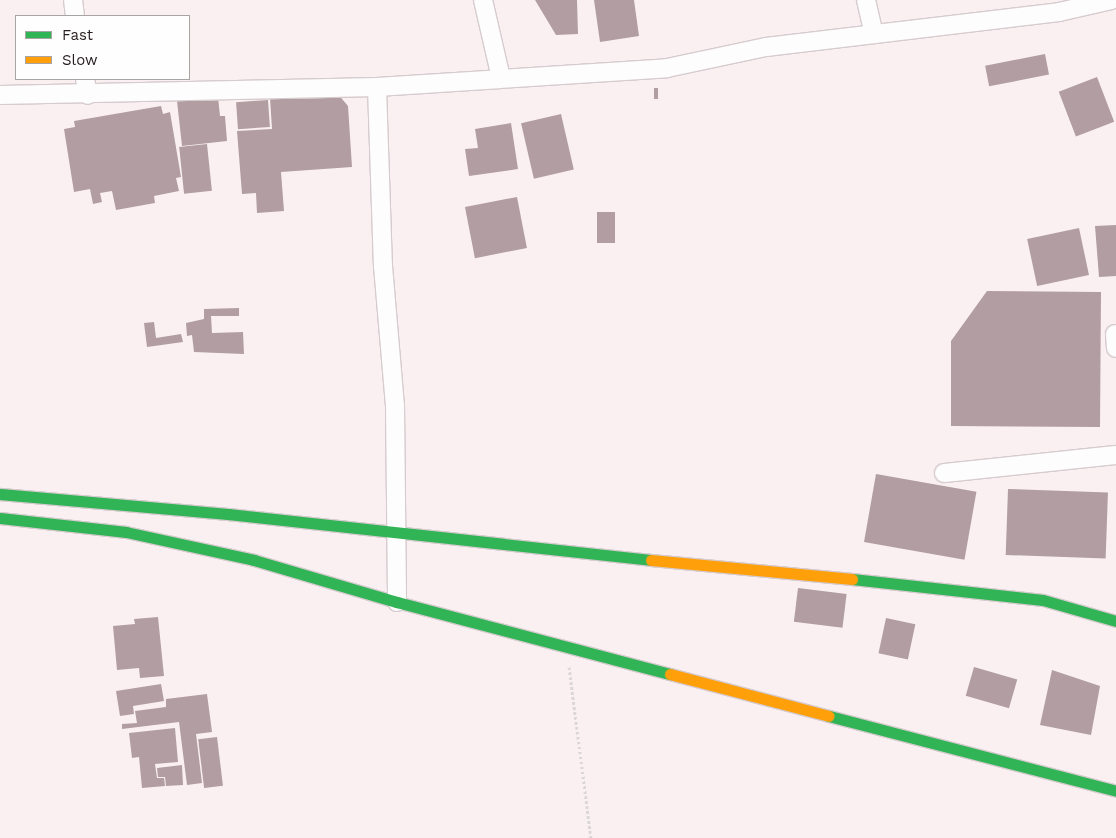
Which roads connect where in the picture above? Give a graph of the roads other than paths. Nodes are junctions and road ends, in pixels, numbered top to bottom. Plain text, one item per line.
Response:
1 (73, 0) edge
2 (483, 0) edge
3 (866, 0) edge
4 (1112, 0) edge
5 (75, 15) edge
6 (874, 34) junction
7 (501, 78) junction
8 (86, 87) edge
9 (377, 87) junction
10 (0, 95) edge
11 (1116, 455) edge
12 (944, 473) dead end
13 (0, 494) edge
14 (186, 510) junction
15 (0, 518) edge
16 (396, 534) junction
17 (185, 536) junction
18 (397, 602) junction
19 (1116, 621) edge
20 (1116, 791) edge

1 - 5 street
2 - 7 street
3 - 6 street
4 - 6 street
6 - 7 street
7 - 9 street
8 - 9 street
8 - 10 street
9 - 16 street
11 - 12 street
13 - 14 street
14 - 16 street
14 - 17 street
15 - 17 street
16 - 18 street
16 - 19 street
17 - 18 street
18 - 20 street

